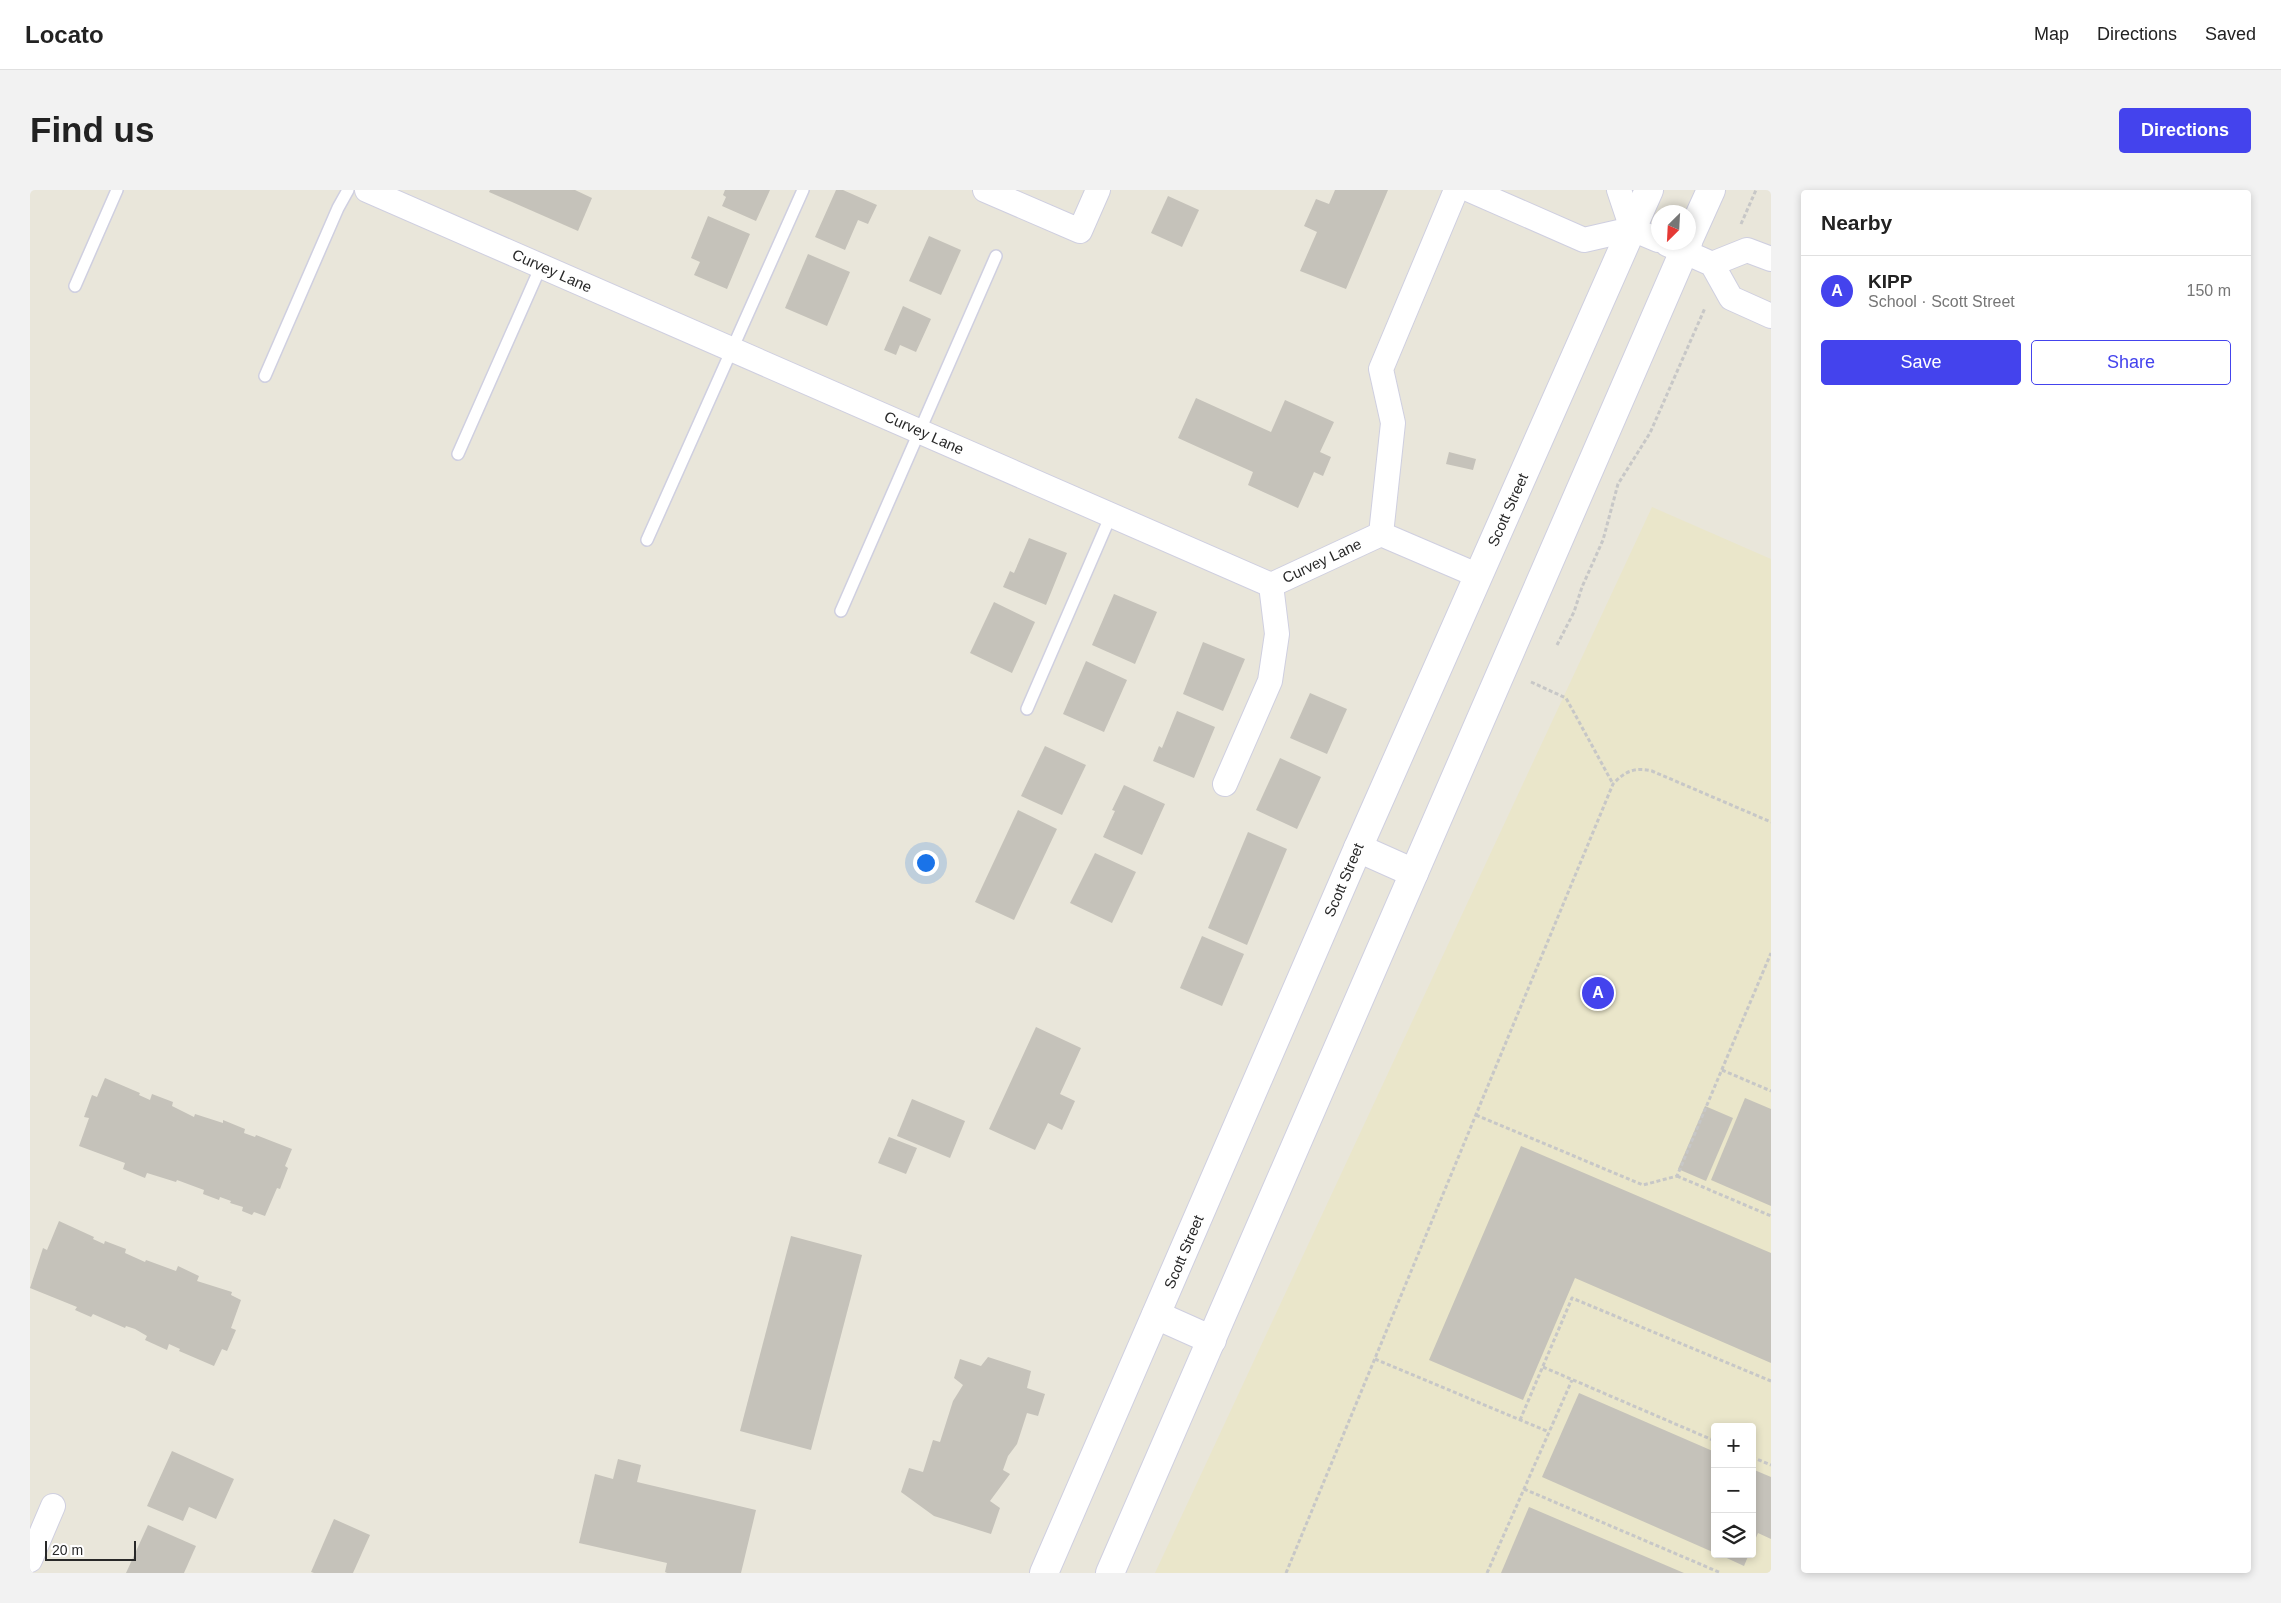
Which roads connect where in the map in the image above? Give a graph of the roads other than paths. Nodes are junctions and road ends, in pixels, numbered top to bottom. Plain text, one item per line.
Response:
1 (117, 190) edge
2 (348, 190) edge
3 (367, 190) edge
4 (803, 190) edge
5 (985, 190) edge
6 (1098, 190) edge
7 (1456, 190) edge
8 (1470, 190) edge
9 (1619, 190) edge
10 (1649, 190) edge
11 (1711, 190) edge
12 (1696, 217) edge
13 (1632, 229) junction
14 (1651, 237) edge
15 (1678, 250) edge
16 (1690, 250) edge
17 (996, 256) dead end
18 (1771, 259) edge
19 (1712, 264) junction
20 (541, 266) junction
21 (75, 286) dead end
22 (1771, 316) edge
23 (732, 349) junction
24 (264, 376) dead end
25 (920, 431) junction
26 (458, 454) dead end
27 (1111, 515) junction
28 (1381, 534) junction
29 (647, 540) dead end
30 (1479, 576) junction
31 (1270, 585) junction
32 (841, 611) dead end
33 (1027, 709) dead end
34 (1226, 784) dead end
35 (1358, 848) junction
36 (1414, 873) junction
37 (1156, 1315) junction
38 (1212, 1340) junction
39 (53, 1506) dead end
40 (30, 1560) edge
41 (1044, 1573) edge
42 (1110, 1573) edge

1 - 21 lane
2 - 24 lane
3 - 20 street, Curvey Lane
4 - 23 lane
5 - 6 street
7 - 28 street
8 - 13 street
9 - 13 street
10 - 13 main road, Scott Street
11 - 12 main road
13 - 14 street
13 - 30 main road, Scott Street
15 - 36 main road
16 - 19 street
17 - 25 lane
18 - 19 street
19 - 22 street
20 - 23 street, Curvey Lane
20 - 26 lane
23 - 25 street, Curvey Lane
23 - 29 lane
25 - 27 street, Curvey Lane
25 - 32 lane
27 - 31 street, Curvey Lane
27 - 33 lane
28 - 30 street, Curvey Lane
28 - 31 street, Curvey Lane
30 - 35 main road, Scott Street
31 - 34 street
35 - 36 main road
35 - 37 main road, Scott Street
36 - 38 main road
37 - 38 main road
37 - 41 main road, Scott Street
38 - 42 main road
39 - 40 street

